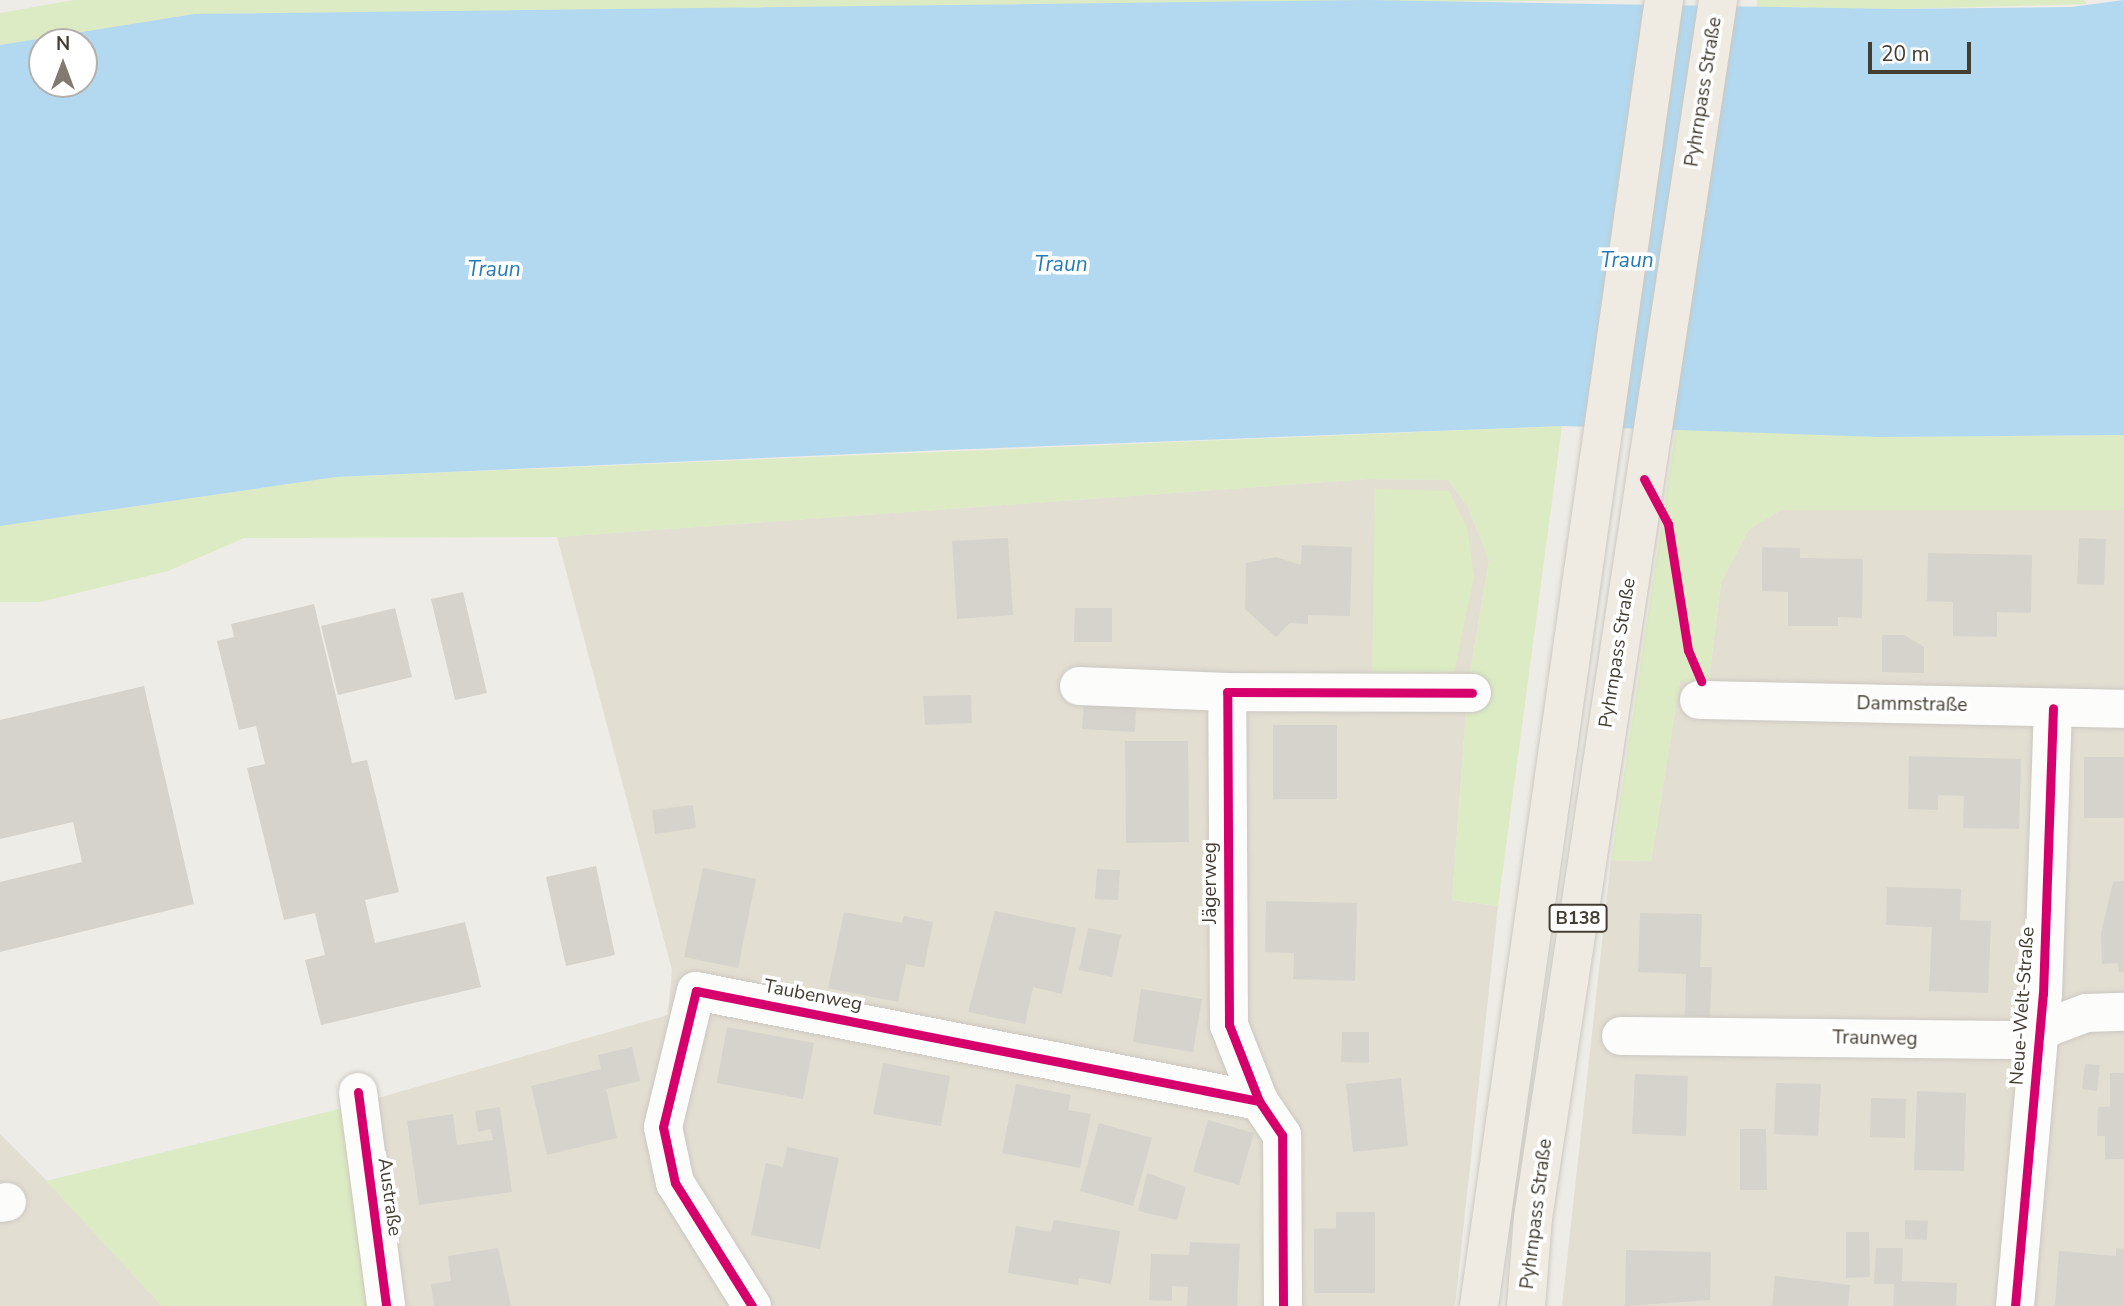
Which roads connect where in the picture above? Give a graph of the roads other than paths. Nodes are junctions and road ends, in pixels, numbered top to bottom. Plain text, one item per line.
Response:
1 (1664, 0) edge
2 (1718, 0) edge
3 (1079, 686) dead end
4 (1227, 692) junction
5 (1472, 693) dead end
6 (1699, 700) dead end
7 (2053, 708) junction
8 (2124, 709) edge
9 (2124, 1012) edge
10 (2040, 1029) junction
11 (1620, 1036) dead end
12 (358, 1092) dead end
13 (1259, 1101) junction
14 (386, 1306) edge
15 (752, 1306) edge
16 (1283, 1306) edge
17 (1479, 1306) edge
18 (1526, 1306) edge
19 (2015, 1306) edge

1 - 17 main road, B138
2 - 18 main road, Pyhrnpass Straße / B138
3 - 4 street
4 - 5 street
4 - 13 street, Jägerweg
6 - 7 street, Dammstraße
7 - 8 street, Dammstraße
7 - 10 street, Neue-Welt-Straße
9 - 10 street, Traunweg
10 - 11 street, Traunweg
10 - 19 street, Neue-Welt-Straße
12 - 14 street, Austraße
13 - 15 street, Taubenweg
13 - 16 street, Jägerweg

